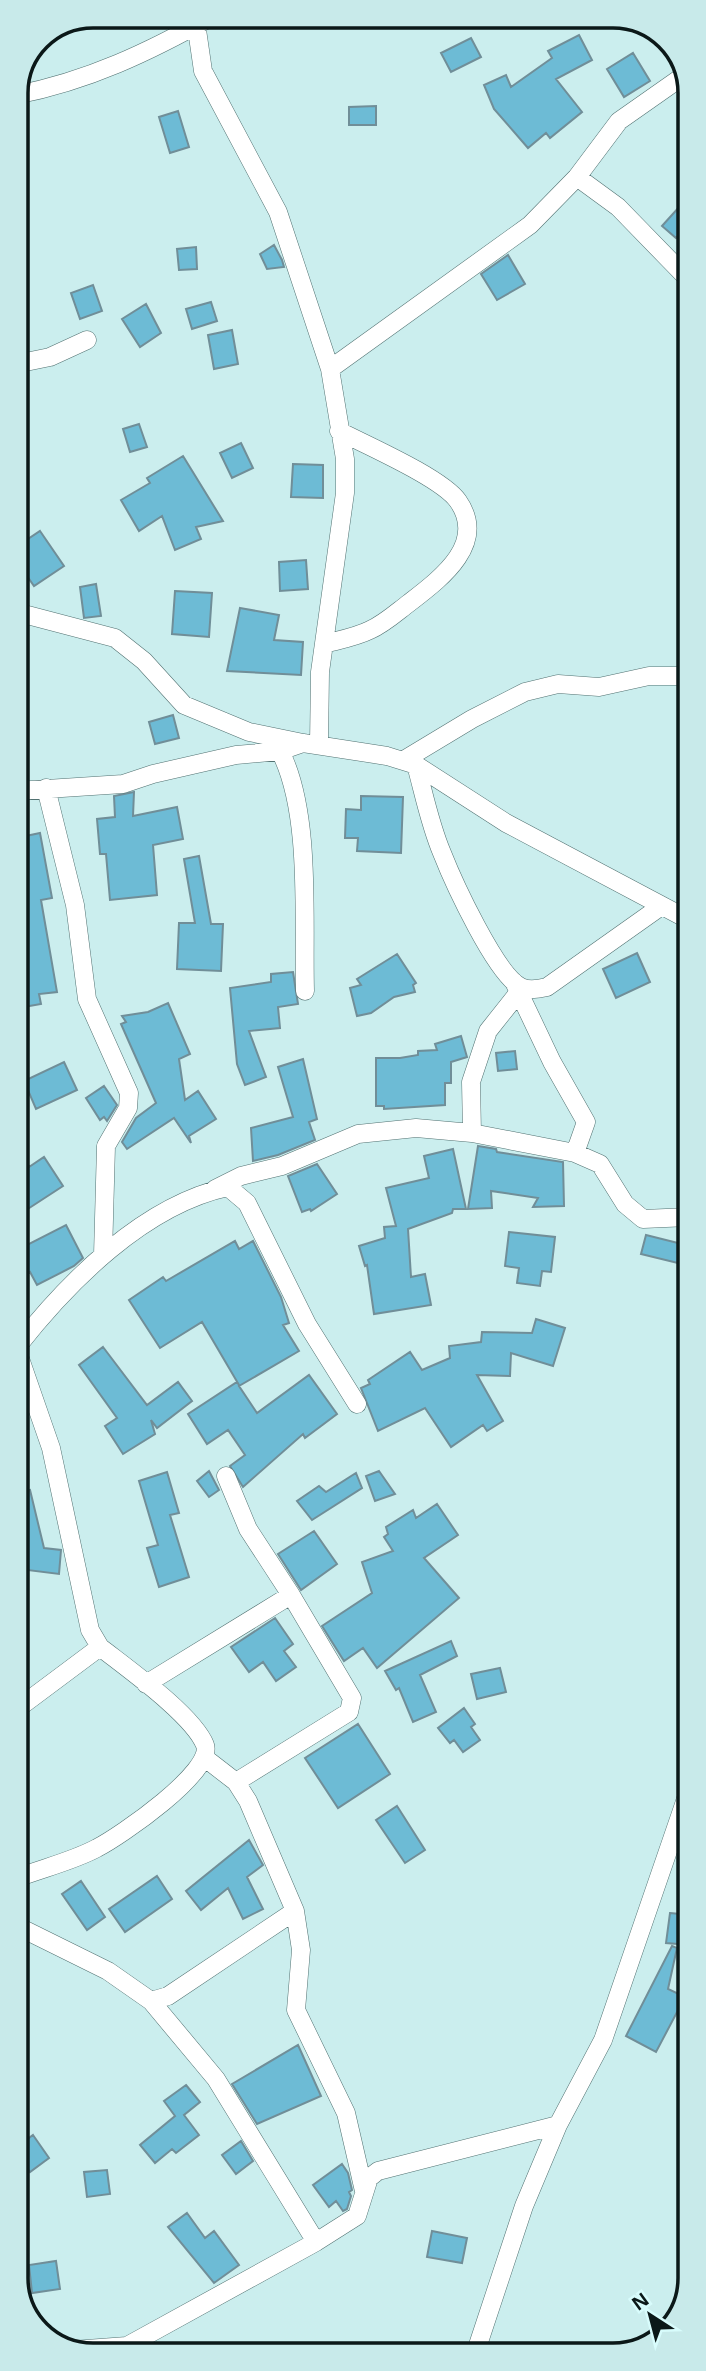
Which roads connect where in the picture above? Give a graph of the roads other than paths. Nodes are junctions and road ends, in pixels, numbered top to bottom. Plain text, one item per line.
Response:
1 (185, 28) edge
2 (202, 28) edge
3 (677, 80) edge
4 (28, 93) edge
5 (577, 177) junction
6 (678, 269) edge
7 (87, 340) dead end
8 (28, 362) edge
9 (330, 369) junction
10 (339, 430) junction
11 (28, 615) edge
12 (324, 644) junction
13 (678, 676) edge
14 (311, 744) junction
15 (280, 751) junction
16 (410, 763) junction
17 (46, 788) junction
18 (28, 790) edge
19 (660, 907) junction
20 (678, 915) edge
21 (517, 987) junction
22 (304, 991) dead end
23 (472, 1133) junction
24 (575, 1153) junction
25 (211, 1191) junction
26 (678, 1218) edge
27 (103, 1255) junction
28 (28, 1334) edge
29 (28, 1395) edge
30 (357, 1404) dead end
31 (226, 1476) dead end
32 (291, 1595) junction
33 (100, 1647) junction
34 (146, 1684) junction
35 (28, 1701) edge
36 (205, 1758) junction
37 (236, 1782) junction
38 (678, 1822) edge
39 (28, 1874) edge
40 (295, 1912) junction
41 (28, 1931) edge
42 (151, 2001) junction
43 (558, 2125) junction
44 (364, 2194) junction
45 (316, 2242) junction
46 (132, 2343) edge
47 (479, 2343) edge

1 - 4 street
2 - 9 street
3 - 5 street
5 - 6 street
5 - 9 street
7 - 8 street
9 - 10 street
10 - 12 street
10 - 12 street
11 - 14 street
12 - 14 street
13 - 16 street
14 - 15 street
14 - 16 street
15 - 17 street
15 - 22 street
16 - 19 street
16 - 21 street
17 - 18 street
17 - 27 street
19 - 20 street
19 - 21 street
21 - 23 street
21 - 24 street
23 - 24 street
23 - 25 street
24 - 26 street
25 - 27 street
25 - 30 street
27 - 28 street
29 - 33 street
31 - 32 street
32 - 34 street
32 - 37 street
33 - 34 street
33 - 35 street
34 - 36 street
36 - 37 street
36 - 39 street
37 - 40 street
38 - 43 street
40 - 42 street
40 - 44 street
41 - 42 street
42 - 45 street
43 - 44 street
43 - 47 street
44 - 45 street
45 - 46 street

